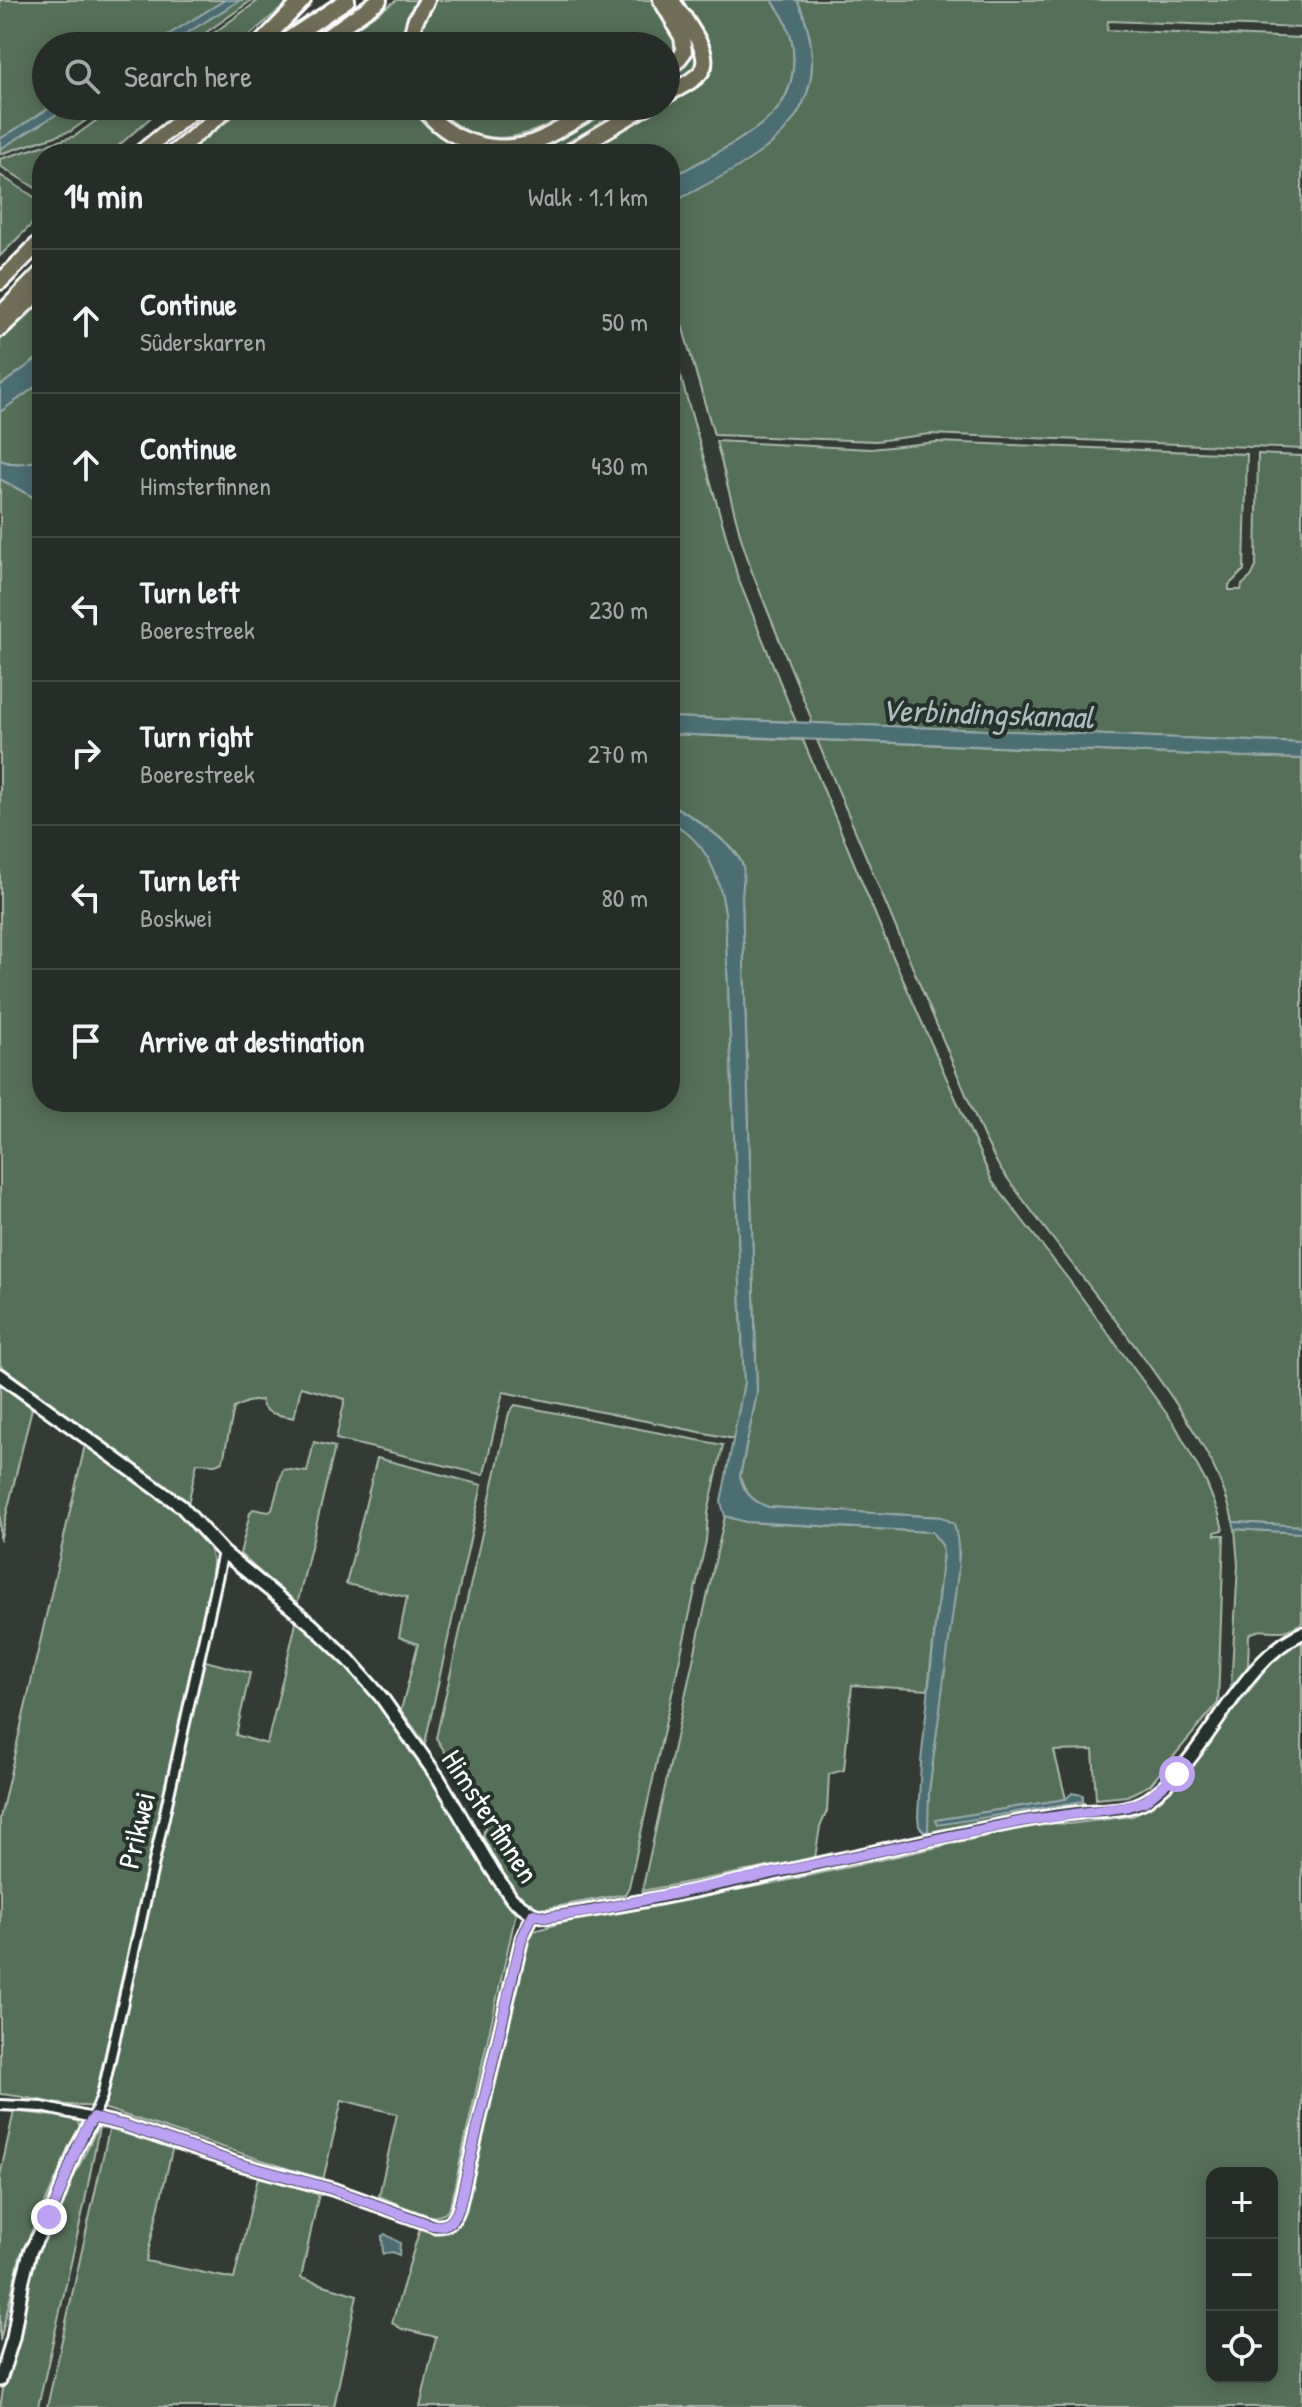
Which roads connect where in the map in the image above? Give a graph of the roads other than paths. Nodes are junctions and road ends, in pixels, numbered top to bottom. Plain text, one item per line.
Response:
1 (303, 0) edge
2 (347, 0) edge
3 (379, 0) edge
4 (427, 0) edge
5 (660, 0) edge
6 (673, 0) edge
7 (678, 20) junction
8 (272, 32) edge
9 (299, 32) edge
10 (334, 32) edge
11 (412, 32) edge
12 (680, 57) edge
13 (680, 86) edge
14 (182, 120) edge
15 (214, 120) edge
16 (433, 120) edge
17 (574, 120) edge
18 (623, 120) edge
19 (152, 144) edge
20 (184, 144) edge
21 (479, 144) edge
22 (522, 144) edge
23 (583, 144) edge
24 (32, 250) edge
25 (0, 282) edge
26 (32, 282) edge
27 (32, 299) edge
28 (0, 315) edge
29 (0, 329) edge
30 (0, 1375) edge
31 (223, 1552) junction
32 (1302, 1633) edge
33 (533, 1914) junction
34 (0, 2105) edge
35 (93, 2118) junction
36 (0, 2380) edge

1 - 8 highway
2 - 9 highway
3 - 10 highway
4 - 11 highway
5 - 7 main road
6 - 7 main road
7 - 12 highway
7 - 13 highway
14 - 19 highway
15 - 20 highway
16 - 21 highway
17 - 22 highway
18 - 23 highway
24 - 25 highway
26 - 28 highway
27 - 29 highway
30 - 31 street, Himsterfinnen
31 - 33 street, Himsterfinnen
31 - 35 street, Prikwei
32 - 33 street, Himsterfinnen
33 - 35 street
34 - 35 street
35 - 36 street

